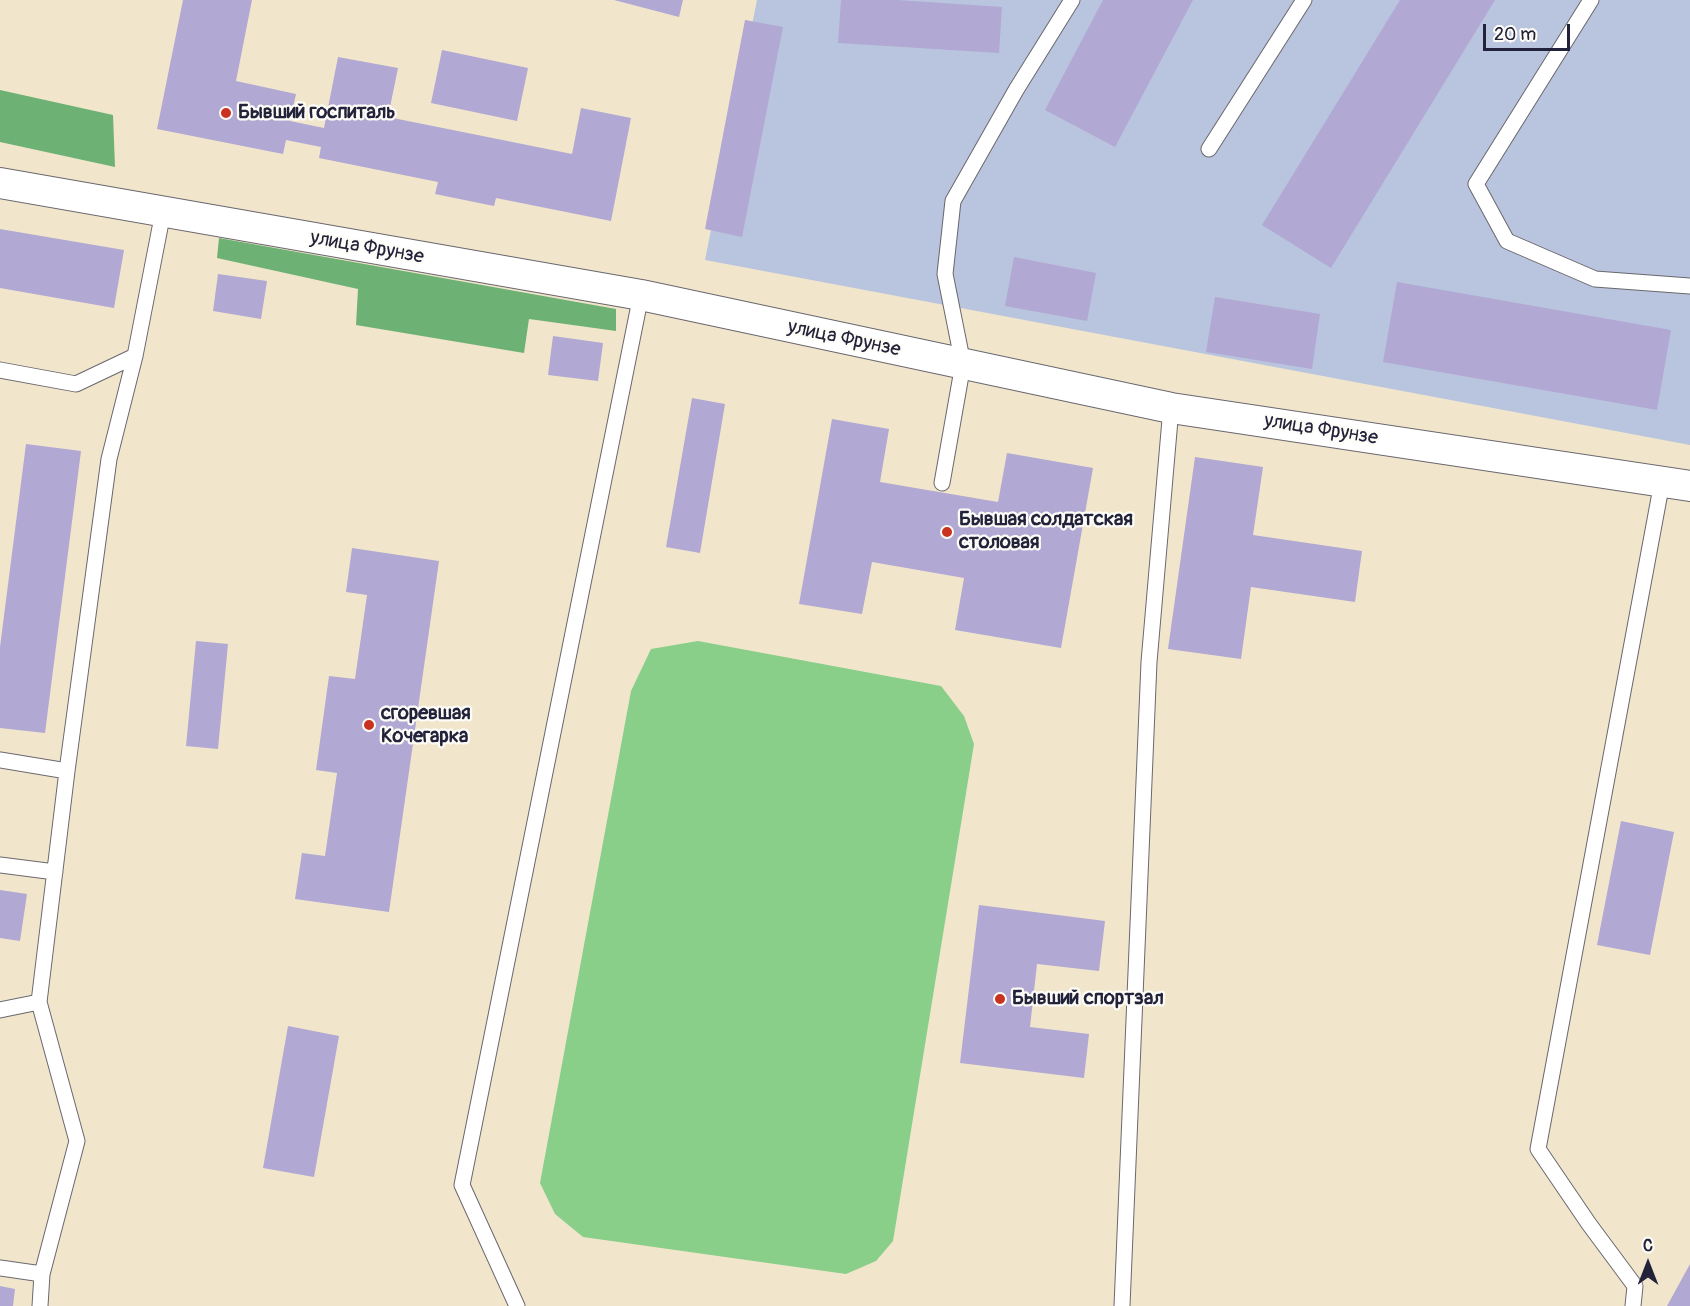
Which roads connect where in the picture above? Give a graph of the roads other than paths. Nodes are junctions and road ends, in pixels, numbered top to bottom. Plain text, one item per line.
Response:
1 (1072, 0) edge
2 (1304, 0) edge
3 (1591, 0) edge
4 (1209, 149) dead end
5 (0, 183) edge
6 (164, 212) junction
7 (1690, 286) edge
8 (641, 295) junction
9 (135, 356) junction
10 (963, 364) junction
11 (0, 370) edge
12 (1171, 408) junction
13 (942, 483) dead end
14 (1676, 484) edge
15 (0, 760) edge
16 (67, 771) junction
17 (0, 865) edge
18 (55, 872) junction
19 (39, 1002) junction
20 (0, 1010) edge
21 (0, 1268) edge
22 (42, 1274) junction
23 (39, 1306) edge
24 (517, 1306) edge
25 (1122, 1306) edge
26 (1633, 1306) edge

1 - 10 lane
2 - 4 lane
3 - 7 lane
5 - 6 street, улица Фрунзе
6 - 8 street, улица Фрунзе
6 - 9 lane
8 - 10 street, улица Фрунзе
8 - 24 lane
9 - 11 lane
9 - 16 lane
10 - 12 street, улица Фрунзе
10 - 13 lane
12 - 14 street, улица Фрунзе
12 - 25 lane
14 - 26 lane
15 - 16 lane
16 - 18 lane
17 - 18 lane
18 - 19 lane
19 - 20 lane
19 - 22 lane
21 - 22 lane
22 - 23 lane

